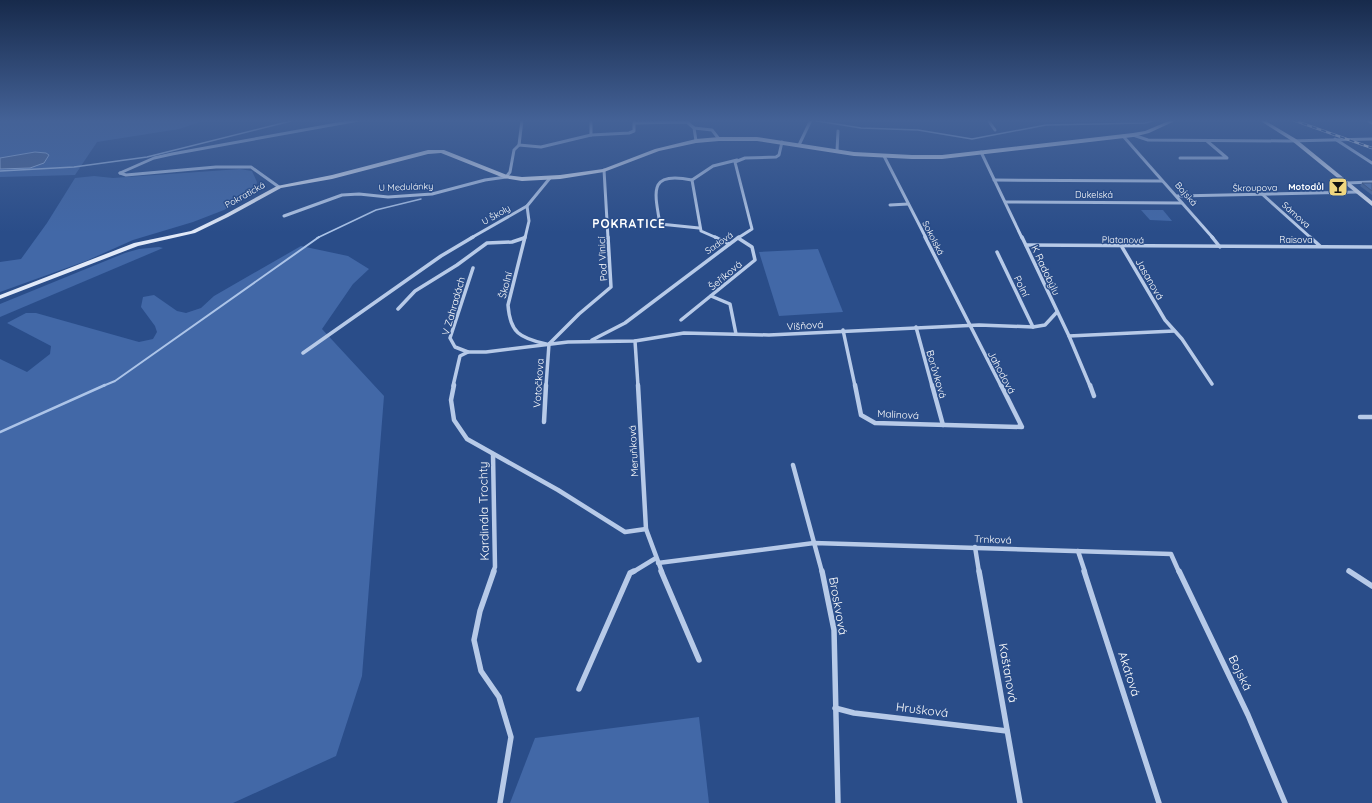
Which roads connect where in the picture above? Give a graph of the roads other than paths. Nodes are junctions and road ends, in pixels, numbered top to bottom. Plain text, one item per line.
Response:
1 (156, 157) edge
2 (407, 157) edge
3 (458, 157) edge
4 (513, 157) edge
5 (637, 157) edge
6 (770, 157) edge
7 (885, 157) edge
8 (984, 157) edge
9 (1142, 157) edge
10 (1225, 157) edge
11 (1315, 157) edge
12 (1363, 157) edge
13 (1180, 158) dead end
14 (737, 160) junction
15 (1372, 163) edge
16 (604, 170) junction
17 (506, 177) junction
18 (550, 178) junction
19 (692, 180) junction
20 (994, 180) junction
21 (1162, 181) junction
22 (1372, 182) edge
23 (1346, 183) junction
24 (279, 187) junction
25 (1357, 192) junction
26 (1262, 194) junction
27 (1177, 196) junction
28 (1006, 202) junction
29 (1182, 203) junction
30 (908, 204) junction
31 (1372, 204) edge
32 (890, 205) dead end
33 (527, 206) junction
34 (284, 216) dead end
35 (699, 228) junction
36 (524, 238) junction
37 (738, 238) junction
38 (729, 244) junction
39 (1026, 245) junction
40 (1372, 246) edge
41 (1122, 247) junction
42 (1220, 247) junction
43 (1320, 247) junction
44 (997, 252) dead end
45 (473, 268) dead end
46 (711, 296) junction
47 (0, 297) edge
48 (398, 309) dead end
49 (1057, 312) junction
50 (681, 320) dead end
51 (969, 325) junction
52 (916, 327) junction
53 (1033, 327) junction
54 (843, 330) junction
55 (1174, 331) junction
56 (736, 334) junction
57 (1069, 336) junction
58 (589, 341) junction
59 (635, 341) junction
60 (549, 344) junction
61 (468, 352) junction
62 (303, 353) dead end
63 (1212, 384) dead end
64 (1094, 396) dead end
65 (1360, 417) dead end
66 (1372, 417) edge
67 (544, 422) dead end
68 (943, 425) junction
69 (1022, 427) joint
70 (493, 454) junction
71 (793, 465) dead end
72 (646, 529) junction
73 (814, 543) junction
74 (975, 547) junction
75 (1078, 551) junction
76 (1171, 554) joint
77 (657, 561) junction
78 (1350, 571) dead end
79 (1372, 586) edge
80 (699, 660) dead end
81 (579, 689) dead end
82 (835, 708) junction
83 (1007, 731) junction
84 (500, 803) edge
85 (838, 803) edge
86 (1020, 803) edge
87 (1159, 803) edge
88 (1285, 803) edge

1 - 24 street
2 - 24 street, Pokratická
3 - 17 street, Pokratická
4 - 17 street
5 - 16 street, Pokratická
6 - 14 street
7 - 30 street, Sokolská
8 - 20 street, K Radobýlu
9 - 21 street, Bojská
10 - 13 street
11 - 23 street
12 - 15 street
14 - 19 street
14 - 37 street, Sadová
16 - 18 street, Pokratická
16 - 60 street, Pod Vinicí
17 - 18 street, Pokratická
17 - 34 street, U Medulánky
18 - 33 street, U Školy
19 - 35 street
19 - 35 street
20 - 21 street, Dukelská
20 - 28 street, K Radobýlu
21 - 27 street, Bojská
22 - 23 street
23 - 25 street
24 - 47 street, Pokratická
25 - 26 street, Škroupova
25 - 31 street
26 - 27 street, Škroupova
26 - 43 street, Sámova
27 - 29 street, Bojská
28 - 29 street, Dukelská
28 - 39 street, K Radobýlu
29 - 42 street, Bojská
30 - 32 street
30 - 51 street, Sokolská
33 - 36 street, Školní
33 - 62 street, U Školy
35 - 38 street
36 - 48 street
36 - 60 street, Školní
37 - 38 street, Sadová
37 - 46 street, Šeříková
38 - 58 street, Sadová
39 - 41 street, Platanová
39 - 49 street, K Radobýlu
40 - 43 street, Raisova
41 - 42 street, Platanová
41 - 55 street, Jasanová
42 - 43 street, Raisova
44 - 53 street, Polní
45 - 61 street, V Zahradách
46 - 50 street, Šeříková
46 - 56 street
49 - 53 street, Višňová
49 - 57 street, K Radobýlu
51 - 52 street, Višňová
51 - 53 street, Višňová
51 - 69 street, Jahodová
52 - 54 street, Višňová
52 - 68 street, Borůvková
54 - 56 street, Višňová
54 - 68 street, Malinová
55 - 57 street
55 - 63 street, Jasanová
56 - 59 street, Višňová
57 - 64 street, K Radobýlu
58 - 59 street, Višňová
58 - 60 street, Višňová
59 - 72 street, Meruňková
60 - 61 street
60 - 67 street, Votočkova
61 - 70 street, Kardinála Trochty
65 - 66 street
68 - 69 street, Malinová
70 - 72 street
70 - 84 street, Kardinála Trochty
71 - 73 street, Broskvová
72 - 77 street, Meruňková
73 - 74 street, Trnková
73 - 77 street, Trnková
73 - 82 street, Broskvová
74 - 75 street, Trnková
74 - 83 street, Kaštanová
75 - 76 street, Trnková
75 - 87 street, Akátová
76 - 88 street, Bojská
77 - 80 street, Meruňková
77 - 81 street
78 - 79 street
82 - 83 street, Hrušková
82 - 85 street, Broskvová
83 - 86 street, Kaštanová

